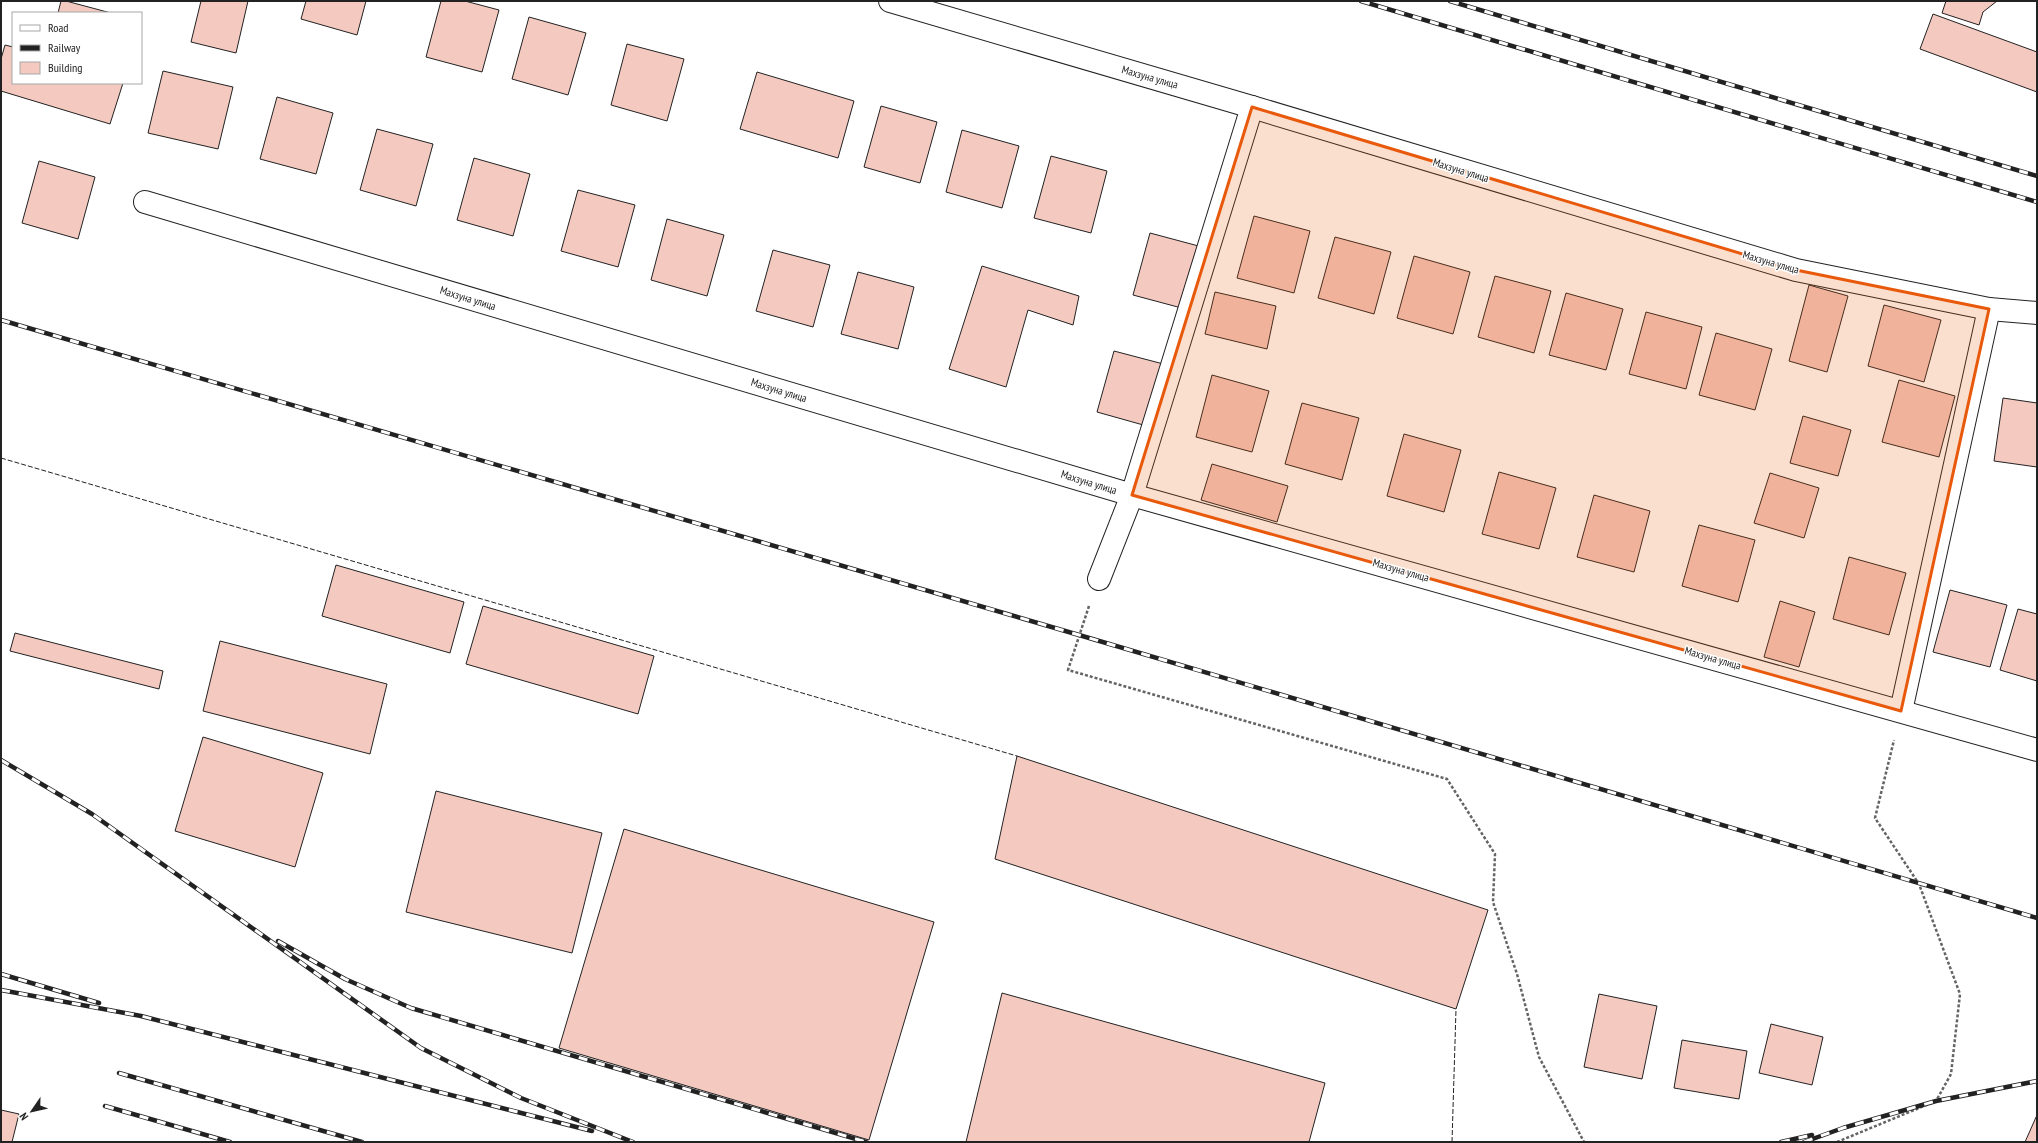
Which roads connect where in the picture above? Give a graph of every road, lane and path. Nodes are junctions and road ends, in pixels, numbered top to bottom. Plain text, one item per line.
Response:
1 (890, 1) edge
2 (1252, 107) junction
3 (145, 202) dead end
4 (1989, 309) junction
5 (2037, 313) edge
6 (1132, 495) junction
7 (1099, 579) joint
8 (1901, 711) junction
9 (2037, 750) edge
10 (1584, 1142) edge
11 (1837, 1142) edge

1 - 2 street, Махзуна улица
2 - 4 street, Махзуна улица
2 - 6 street
3 - 6 street, Махзуна улица
4 - 5 street, Махзуна улица
4 - 8 street
6 - 7 street
6 - 8 street, Махзуна улица
7 - 10 path
8 - 9 street, Махзуна улица
8 - 11 path

